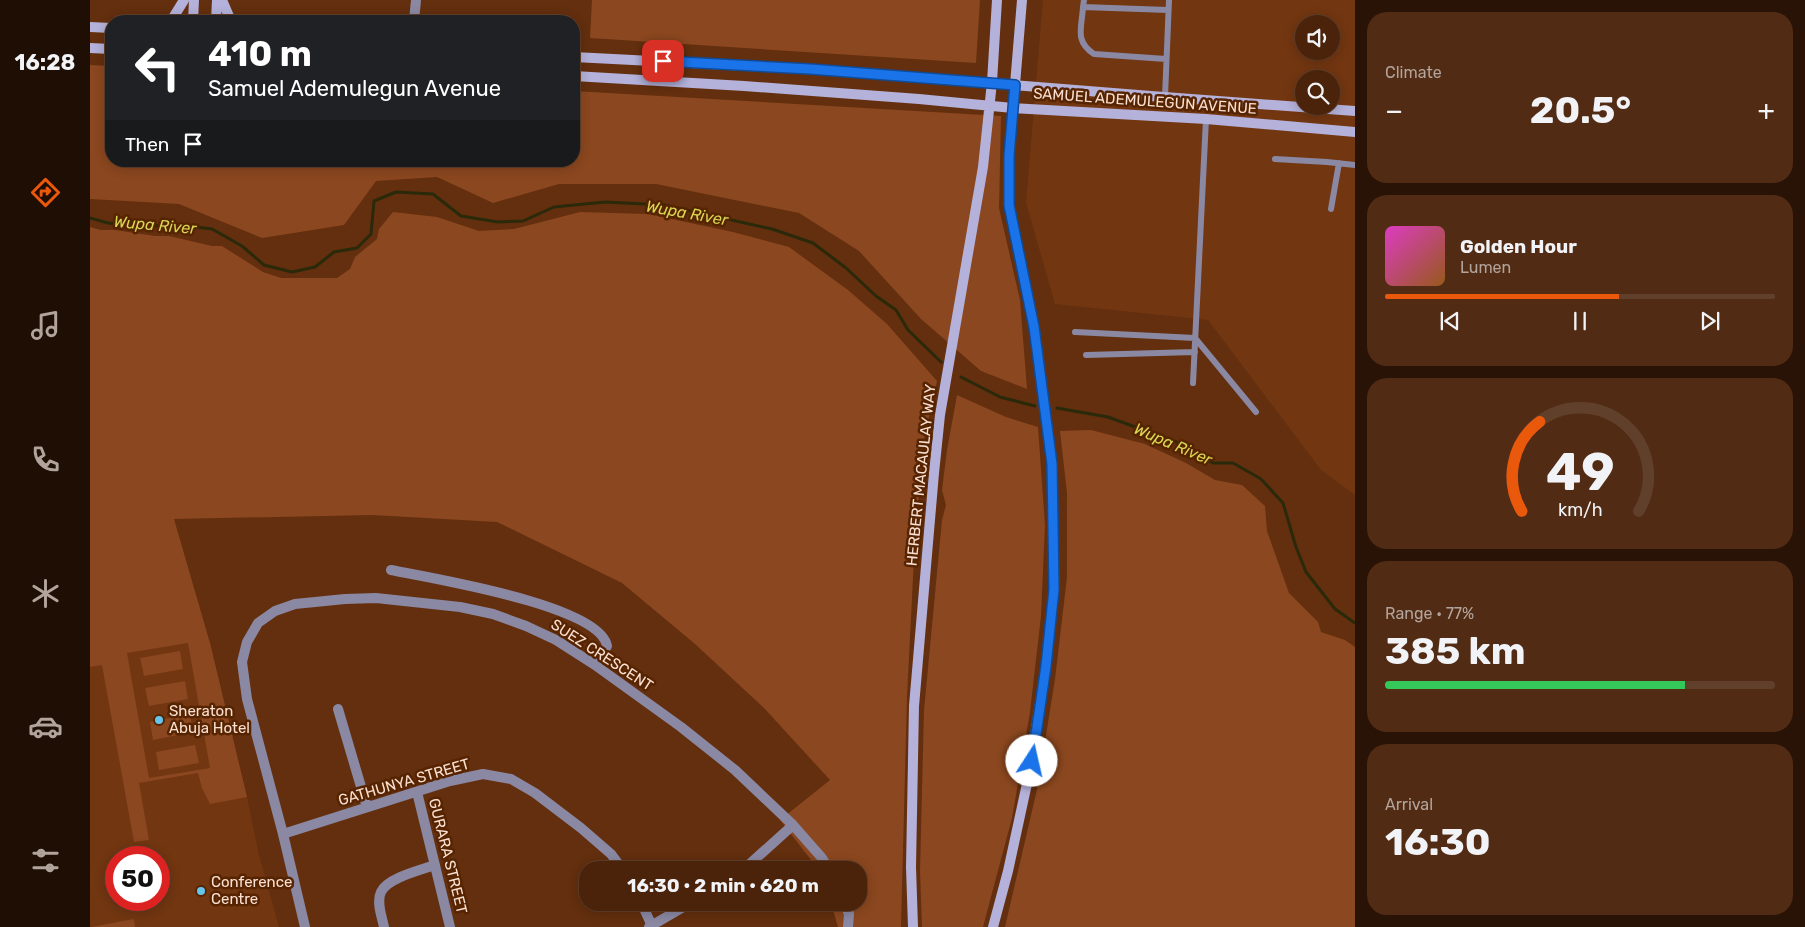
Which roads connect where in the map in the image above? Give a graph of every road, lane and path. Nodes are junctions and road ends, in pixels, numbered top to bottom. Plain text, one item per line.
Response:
1 (184, 0) edge
2 (194, 0) edge
3 (218, 0) edge
4 (222, 0) edge
5 (416, 0) edge
6 (997, 0) edge
7 (1022, 0) edge
8 (1169, 0) edge
9 (1084, 3) edge
10 (1168, 10) junction
11 (175, 15) edge
12 (193, 15) edge
13 (217, 15) edge
14 (228, 15) edge
15 (415, 15) edge
16 (90, 27) edge
17 (105, 28) edge
18 (90, 48) edge
19 (105, 49) edge
20 (580, 57) edge
21 (1166, 59) junction
22 (580, 76) edge
23 (992, 82) junction
24 (1015, 85) junction
25 (1165, 97) junction
26 (990, 105) junction
27 (1013, 108) junction
28 (1355, 111) edge
29 (1206, 119) junction
30 (1355, 132) edge
31 (1275, 159) dead end
32 (1339, 163) junction
33 (1355, 165) edge
34 (1331, 209) dead end
35 (1075, 332) dead end
36 (1195, 338) junction
37 (1195, 352) junction
38 (1086, 355) dead end
39 (1193, 383) dead end
40 (1256, 412) dead end
41 (391, 570) dead end
42 (595, 665) junction
43 (338, 709) dead end
44 (416, 792) junction
45 (367, 808) junction
46 (793, 825) junction
47 (283, 834) junction
48 (616, 861) edge
49 (753, 861) edge
50 (824, 861) edge
51 (435, 865) junction
52 (644, 911) edge
53 (676, 911) edge
54 (848, 911) edge
55 (650, 926) edge
56 (305, 927) edge
57 (384, 927) edge
58 (450, 927) edge
59 (848, 927) edge
60 (913, 927) edge
61 (993, 927) edge

1 - 11 main road
2 - 12 main road
3 - 13 main road
4 - 14 main road
5 - 15 street
6 - 23 main road, HERBERT MACAULAY WAY
7 - 24 main road
8 - 10 lane
9 - 10 lane
9 - 21 lane
10 - 21 lane
16 - 17 main road
18 - 19 main road
20 - 23 main road, SAMUEL ADEMULEGUN AVENUE
21 - 25 lane
22 - 26 main road, SAMUEL ADEMULEGUN AVENUE
23 - 24 main road, SAMUEL ADEMULEGUN AVENUE
23 - 26 main road, HERBERT MACAULAY WAY
24 - 25 main road, SAMUEL ADEMULEGUN AVENUE
24 - 27 main road
25 - 28 main road, SAMUEL ADEMULEGUN AVENUE
26 - 27 main road, SAMUEL ADEMULEGUN AVENUE
26 - 60 main road, HERBERT MACAULAY WAY
27 - 29 main road, SAMUEL ADEMULEGUN AVENUE
27 - 61 main road
29 - 30 main road, SAMUEL ADEMULEGUN AVENUE
29 - 36 lane
31 - 32 lane
32 - 33 lane
32 - 34 lane
35 - 36 lane
36 - 37 lane
36 - 40 lane
37 - 38 lane
37 - 39 lane
41 - 42 street
42 - 46 street, SUEZ CRESCENT
42 - 47 street, SUEZ CRESCENT
43 - 45 street
44 - 45 street, GATHUNYA STREET
44 - 48 street, GATHUNYA STREET
44 - 51 street, GURARA STREET
45 - 47 street, GATHUNYA STREET
46 - 49 street
46 - 50 street, SUEZ CRESCENT
47 - 56 street, SUEZ CRESCENT
51 - 57 street
51 - 58 street, GURARA STREET
52 - 55 street
53 - 55 street
54 - 59 street

